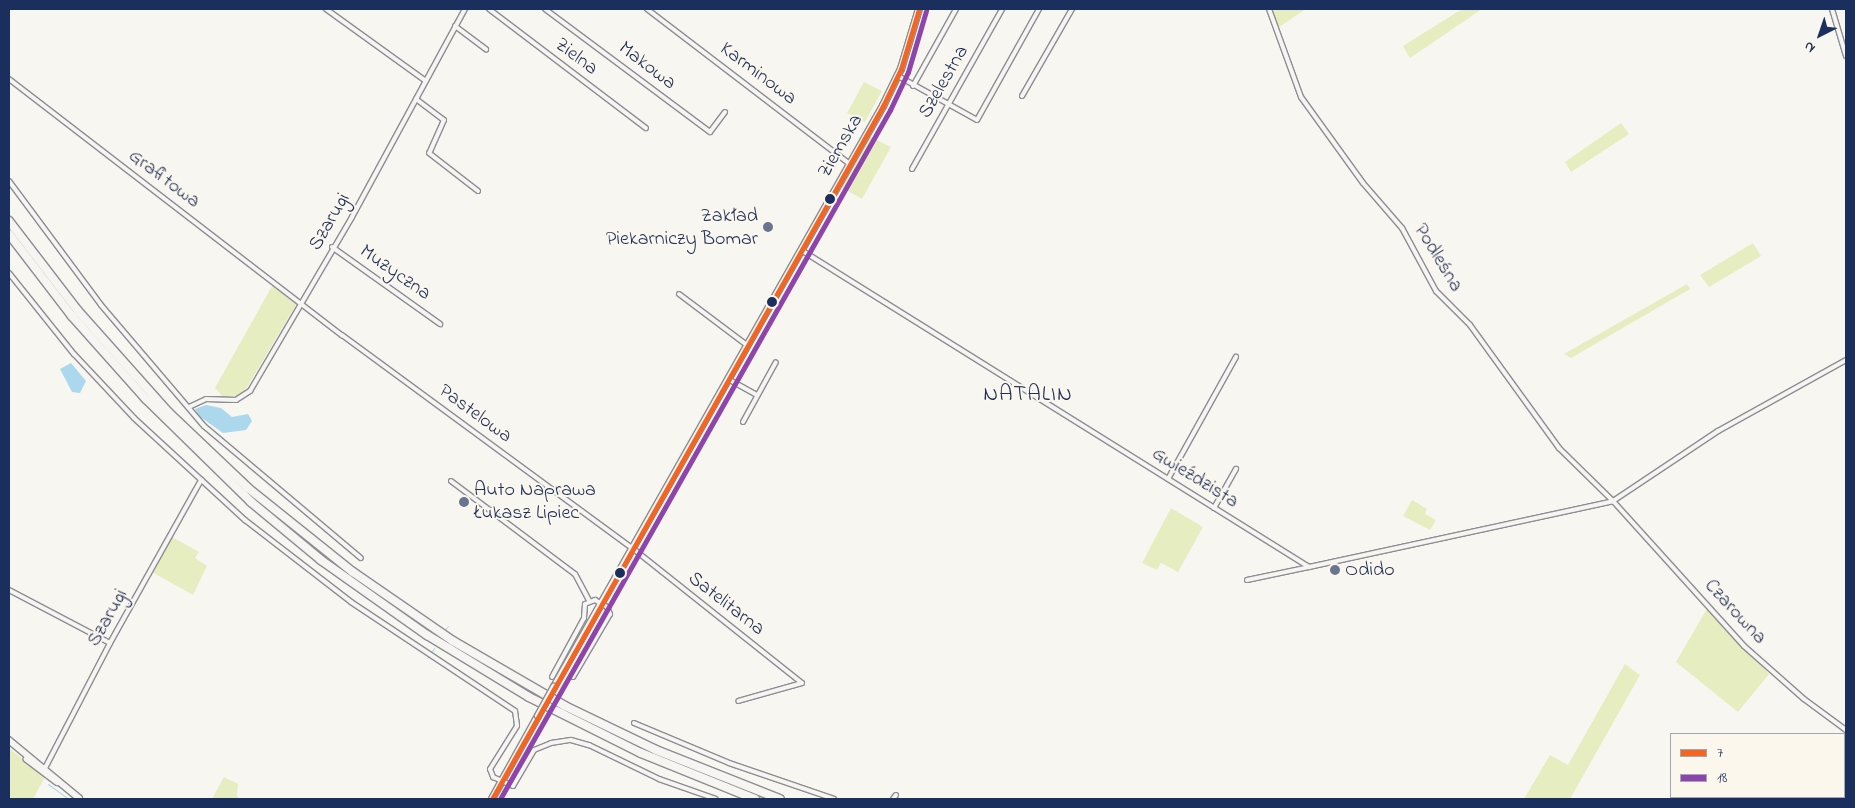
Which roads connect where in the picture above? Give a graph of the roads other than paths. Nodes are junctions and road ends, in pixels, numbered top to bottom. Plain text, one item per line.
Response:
1 (326, 9) edge
2 (465, 9) edge
3 (489, 9) edge
4 (545, 9) edge
5 (647, 9) edge
6 (919, 9) edge
7 (956, 9) edge
8 (1002, 9) edge
9 (1039, 9) edge
10 (1072, 9) edge
11 (1269, 9) edge
12 (1832, 9) edge
13 (455, 26) junction
14 (486, 49) dead end
15 (1846, 56) edge
16 (898, 76) junction
17 (9, 79) edge
18 (426, 81) junction
19 (913, 86) junction
20 (1022, 96) dead end
21 (416, 99) junction
22 (948, 104) junction
23 (725, 112) dead end
24 (646, 128) dead end
25 (850, 164) junction
26 (912, 169) dead end
27 (9, 181) edge
28 (478, 191) dead end
29 (9, 221) edge
30 (9, 234) edge
31 (332, 248) junction
32 (801, 250) junction
33 (9, 273) edge
34 (679, 294) dead end
35 (301, 303) junction
36 (440, 324) dead end
37 (747, 345) junction
38 (1236, 357) dead end
39 (1846, 360) edge
40 (776, 362) dead end
41 (728, 378) junction
42 (758, 395) junction
43 (189, 407) junction
44 (743, 422) dead end
45 (1236, 469) dead end
46 (1168, 479) junction
47 (202, 480) junction
48 (451, 481) dead end
49 (1613, 501) junction
50 (1214, 508) junction
51 (632, 549) junction
52 (361, 558) dead end
53 (1310, 567) junction
54 (1247, 580) dead end
55 (9, 590) edge
56 (589, 600) junction
57 (601, 603) junction
58 (110, 643) junction
59 (552, 677) dead end
60 (573, 677) dead end
61 (738, 701) dead end
62 (634, 723) dead end
63 (1846, 730) edge
64 (9, 740) edge
65 (9, 744) edge
66 (44, 770) junction
67 (501, 782) junction
68 (896, 795) dead end
69 (80, 799) edge
70 (492, 799) edge
71 (716, 799) edge
72 (755, 799) edge
73 (780, 799) edge
74 (834, 799) edge
75 (893, 799) edge

1 - 18 street
2 - 13 street, Szarugi
3 - 24 street, Zielna
4 - 23 street, Makowa
5 - 25 street, Karminowa
6 - 16 street, Ziemska
7 - 19 street
8 - 22 street, Szelestna
9 - 22 street
10 - 20 street
11 - 49 street, Podleśna
12 - 15 street
13 - 14 street
13 - 18 street, Szarugi
16 - 19 street
16 - 25 street, Ziemska
17 - 35 street, Grafitowa
18 - 21 street, Szarugi
19 - 22 street
21 - 28 street
21 - 31 street, Szarugi
22 - 26 street, Szelestna
25 - 32 street, Ziemska
27 - 43 street
29 - 73 highway
30 - 72 highway
31 - 35 street, Szarugi
31 - 36 street, Muzyczna
32 - 37 street, Ziemska
32 - 46 street, Gwieździsta
33 - 47 street
34 - 37 street
35 - 43 street, Szarugi
35 - 51 street, Pastelowa
37 - 41 street, Ziemska
38 - 46 street
39 - 49 street
40 - 42 street
41 - 42 street
41 - 51 street, Ziemska
42 - 44 street
43 - 52 street
45 - 50 street
46 - 50 street, Gwieździsta
47 - 58 street, Szarugi
47 - 67 street
48 - 56 street
49 - 53 street
49 - 63 street, Czarowna
50 - 53 street, Gwieździsta
51 - 57 street, Ziemska
51 - 61 street, Satelitarna
53 - 54 street
55 - 58 street
56 - 57 street
56 - 59 street
57 - 60 street
57 - 67 street, Ziemska, bridge
58 - 66 street, Szarugi
62 - 74 street
64 - 66 street
65 - 66 street
66 - 69 street
67 - 70 street, Ziemska
67 - 71 street
68 - 75 street

